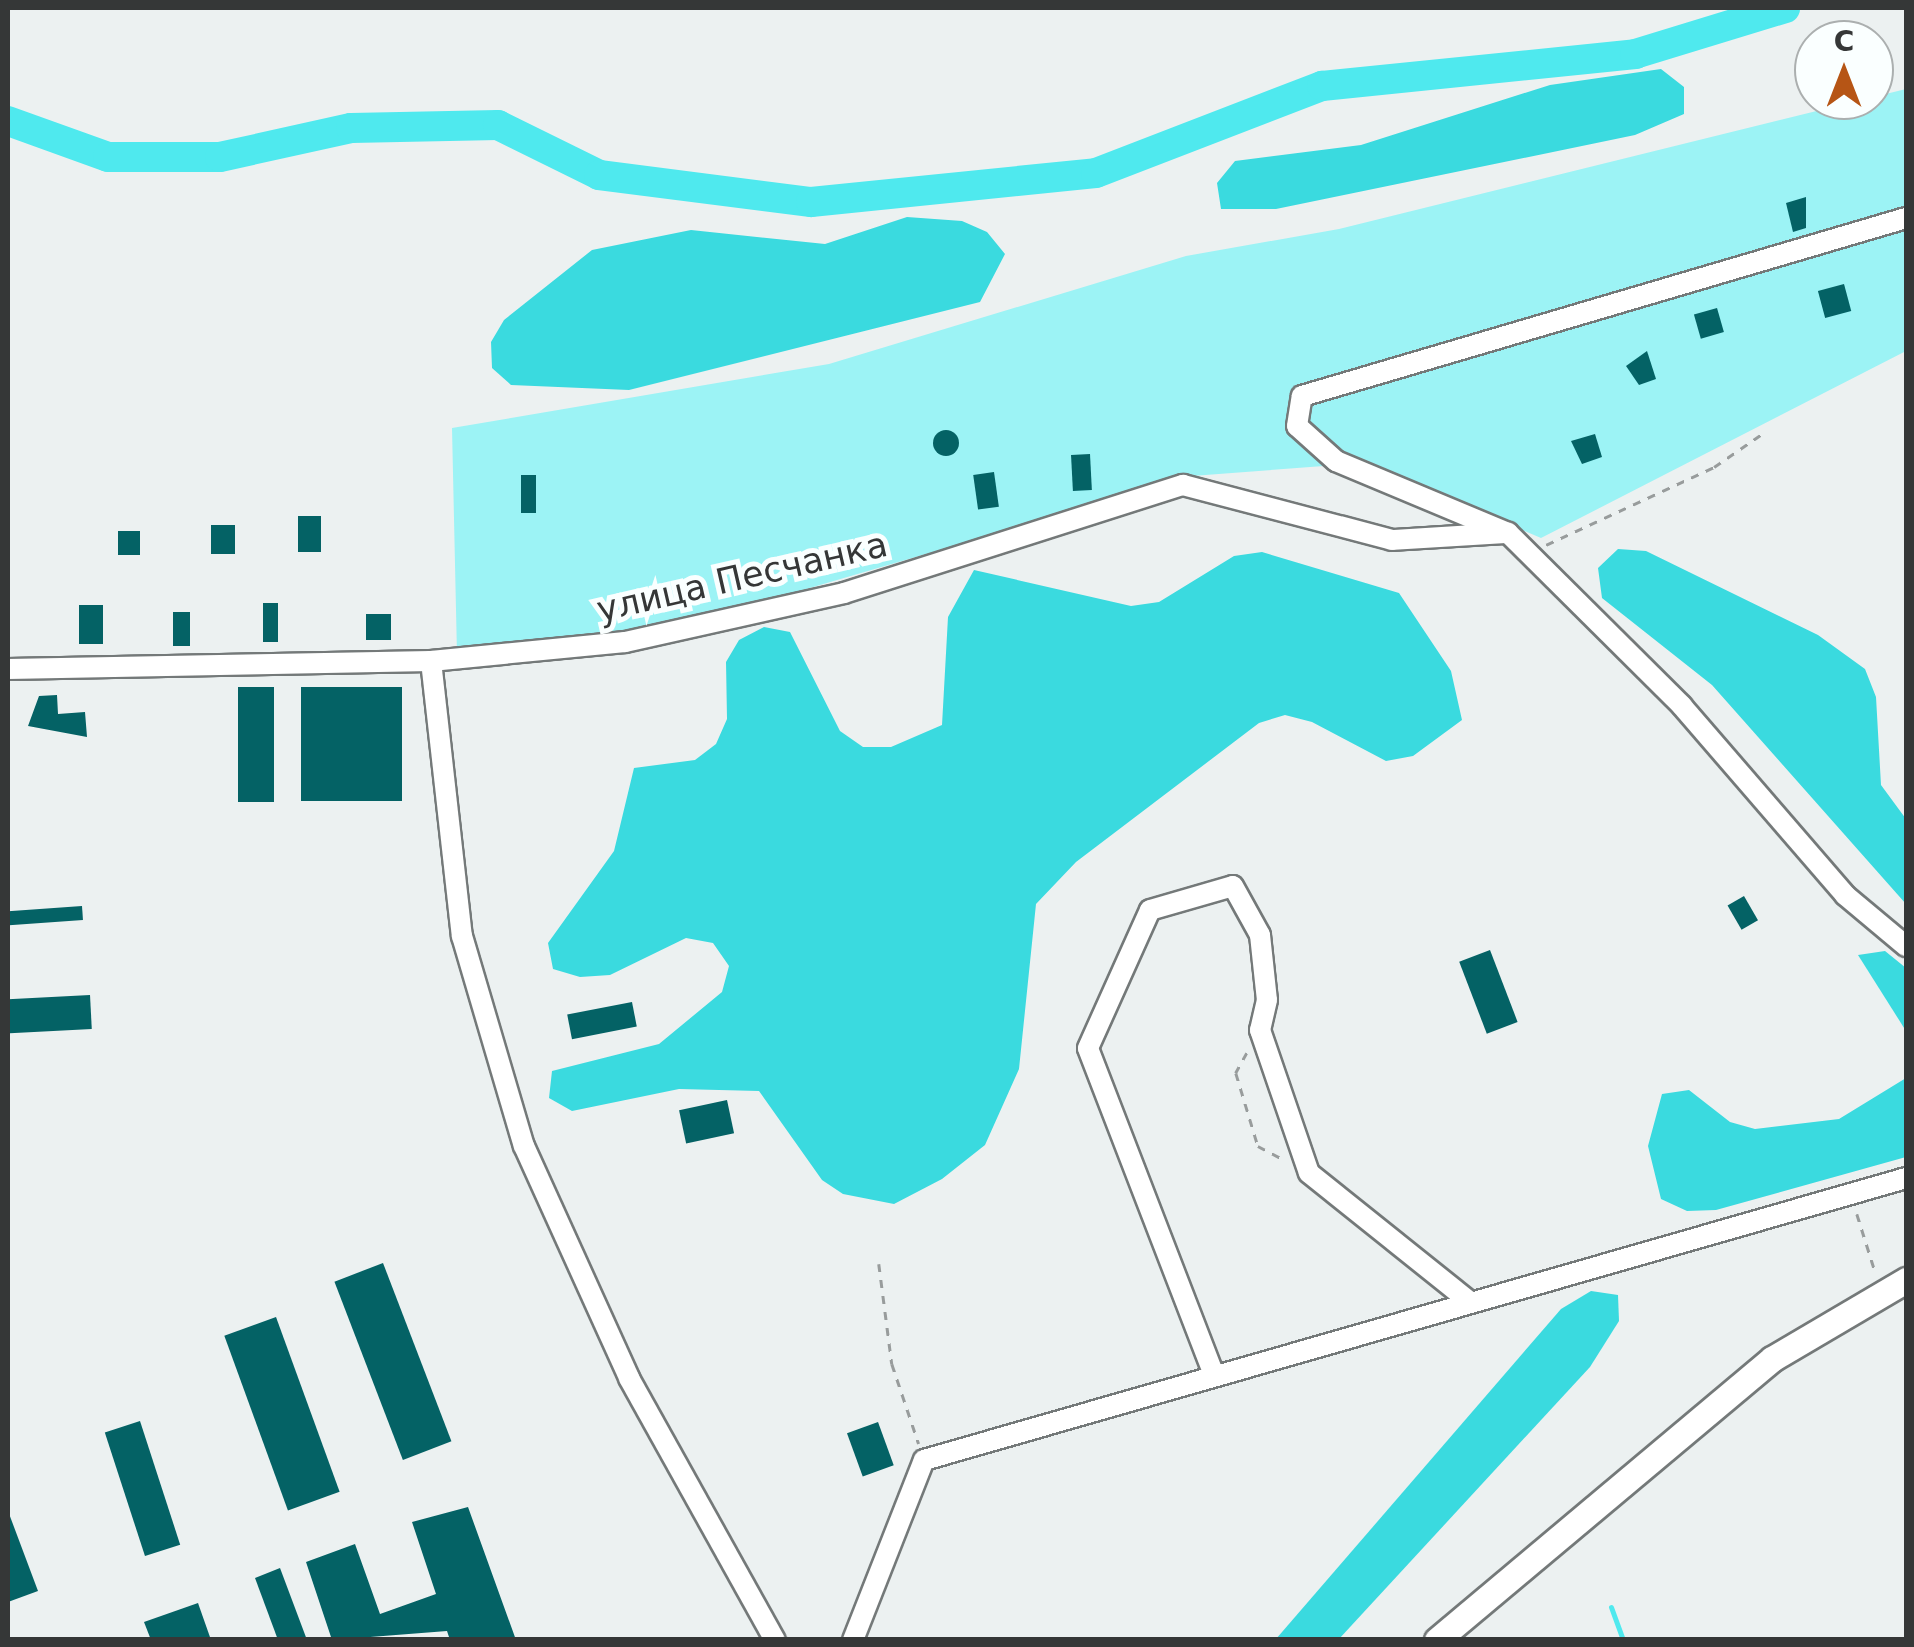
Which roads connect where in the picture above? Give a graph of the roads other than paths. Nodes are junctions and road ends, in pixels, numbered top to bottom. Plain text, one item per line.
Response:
1 (1906, 218) edge
2 (1508, 533) junction
3 (431, 661) junction
4 (8, 669) edge
5 (1906, 946) edge
6 (1906, 1178) edge
7 (1906, 1280) edge
8 (1470, 1302) junction
9 (1214, 1374) junction
10 (775, 1640) edge
11 (853, 1640) edge
12 (1437, 1640) edge

1 - 2 street
2 - 3 street, улица Песчанка
2 - 5 street
3 - 4 street, улица Песчанка
3 - 10 street
6 - 8 street
7 - 12 main road
8 - 9 street
8 - 9 street
9 - 11 street

